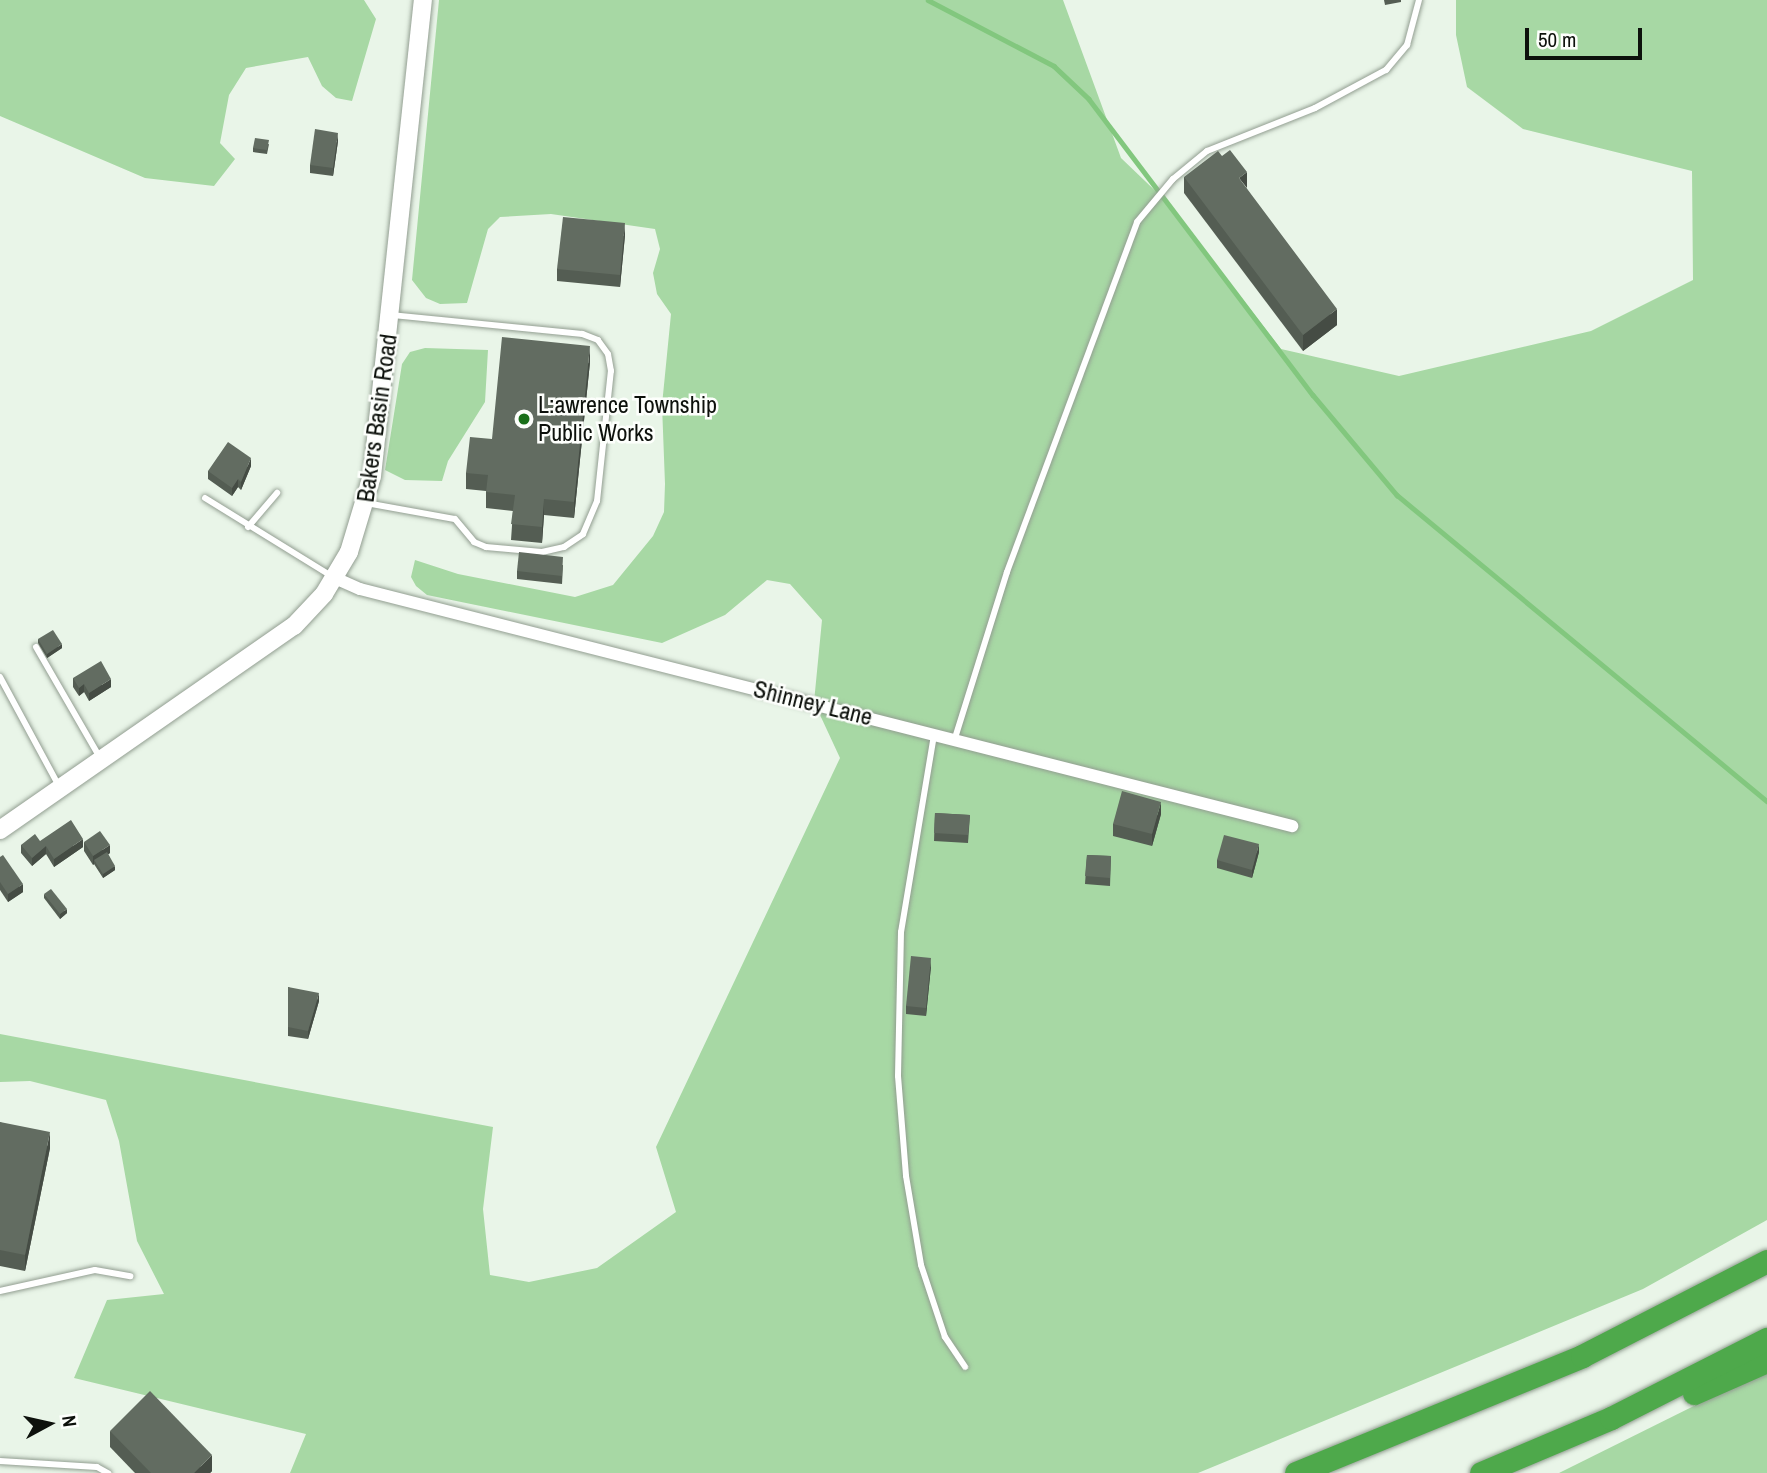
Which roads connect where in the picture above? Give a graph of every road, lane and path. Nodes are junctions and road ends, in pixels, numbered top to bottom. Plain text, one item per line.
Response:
1 (423, 0) edge
2 (1419, 0) edge
3 (391, 315) junction
4 (277, 493) dead end
5 (205, 498) dead end
6 (366, 503) junction
7 (248, 527) junction
8 (335, 578) junction
9 (36, 647) dead end
10 (0, 677) edge
11 (934, 733) junction
12 (956, 738) junction
13 (102, 762) junction
14 (61, 790) junction
15 (1292, 827) dead end
16 (0, 830) edge
17 (1767, 1261) edge
18 (130, 1276) dead end
19 (0, 1291) edge
20 (1767, 1339) edge
21 (1767, 1361) edge
22 (965, 1367) dead end
23 (1537, 1451) junction
24 (0, 1461) edge
25 (108, 1473) edge
26 (1296, 1473) edge
27 (1481, 1473) edge

1 - 3 main road, Bakers Basin Road
2 - 12 lane
3 - 6 main road, Bakers Basin Road
3 - 6 lane
4 - 7 lane
5 - 7 lane
6 - 8 main road, Bakers Basin Road
7 - 8 lane
8 - 11 street, Shinney Lane
8 - 13 main road, Bakers Basin Road
9 - 13 lane
10 - 14 lane
11 - 12 street, Shinney Lane
11 - 22 lane
12 - 15 street, Shinney Lane
13 - 14 main road, Bakers Basin Road
14 - 16 main road, Bakers Basin Road
17 - 26 highway
18 - 19 lane
20 - 23 highway
21 - 23 highway
23 - 27 highway
24 - 25 lane

